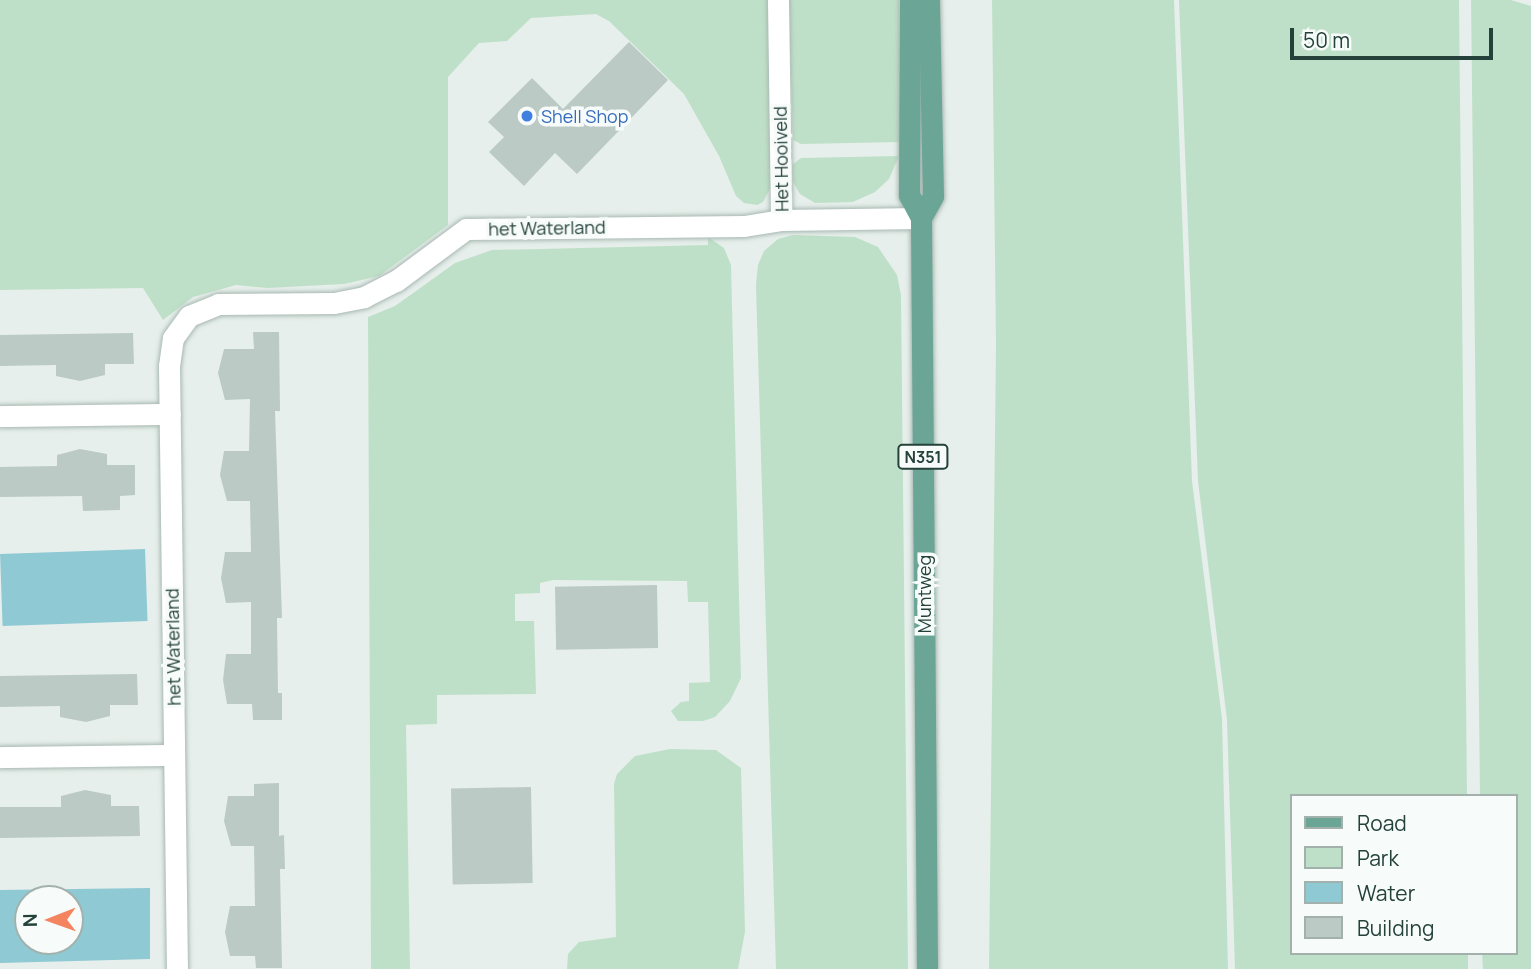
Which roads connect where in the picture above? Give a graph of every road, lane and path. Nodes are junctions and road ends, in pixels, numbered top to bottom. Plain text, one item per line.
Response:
1 (778, 0) edge
2 (910, 0) edge
3 (929, 0) edge
4 (921, 218) junction
5 (781, 220) junction
6 (170, 414) junction
7 (0, 416) edge
8 (174, 755) junction
9 (0, 757) edge
10 (177, 969) edge
11 (926, 969) edge

1 - 5 street, Het Hooiveld
2 - 4 main road, Muntweg / N351
3 - 4 main road, Muntweg / N351
4 - 5 street, Het Hooiveld
4 - 11 main road, Muntweg / N351
5 - 6 street, het Waterland
6 - 7 street
6 - 8 street, het Waterland
8 - 9 street
8 - 10 street, het Waterland

